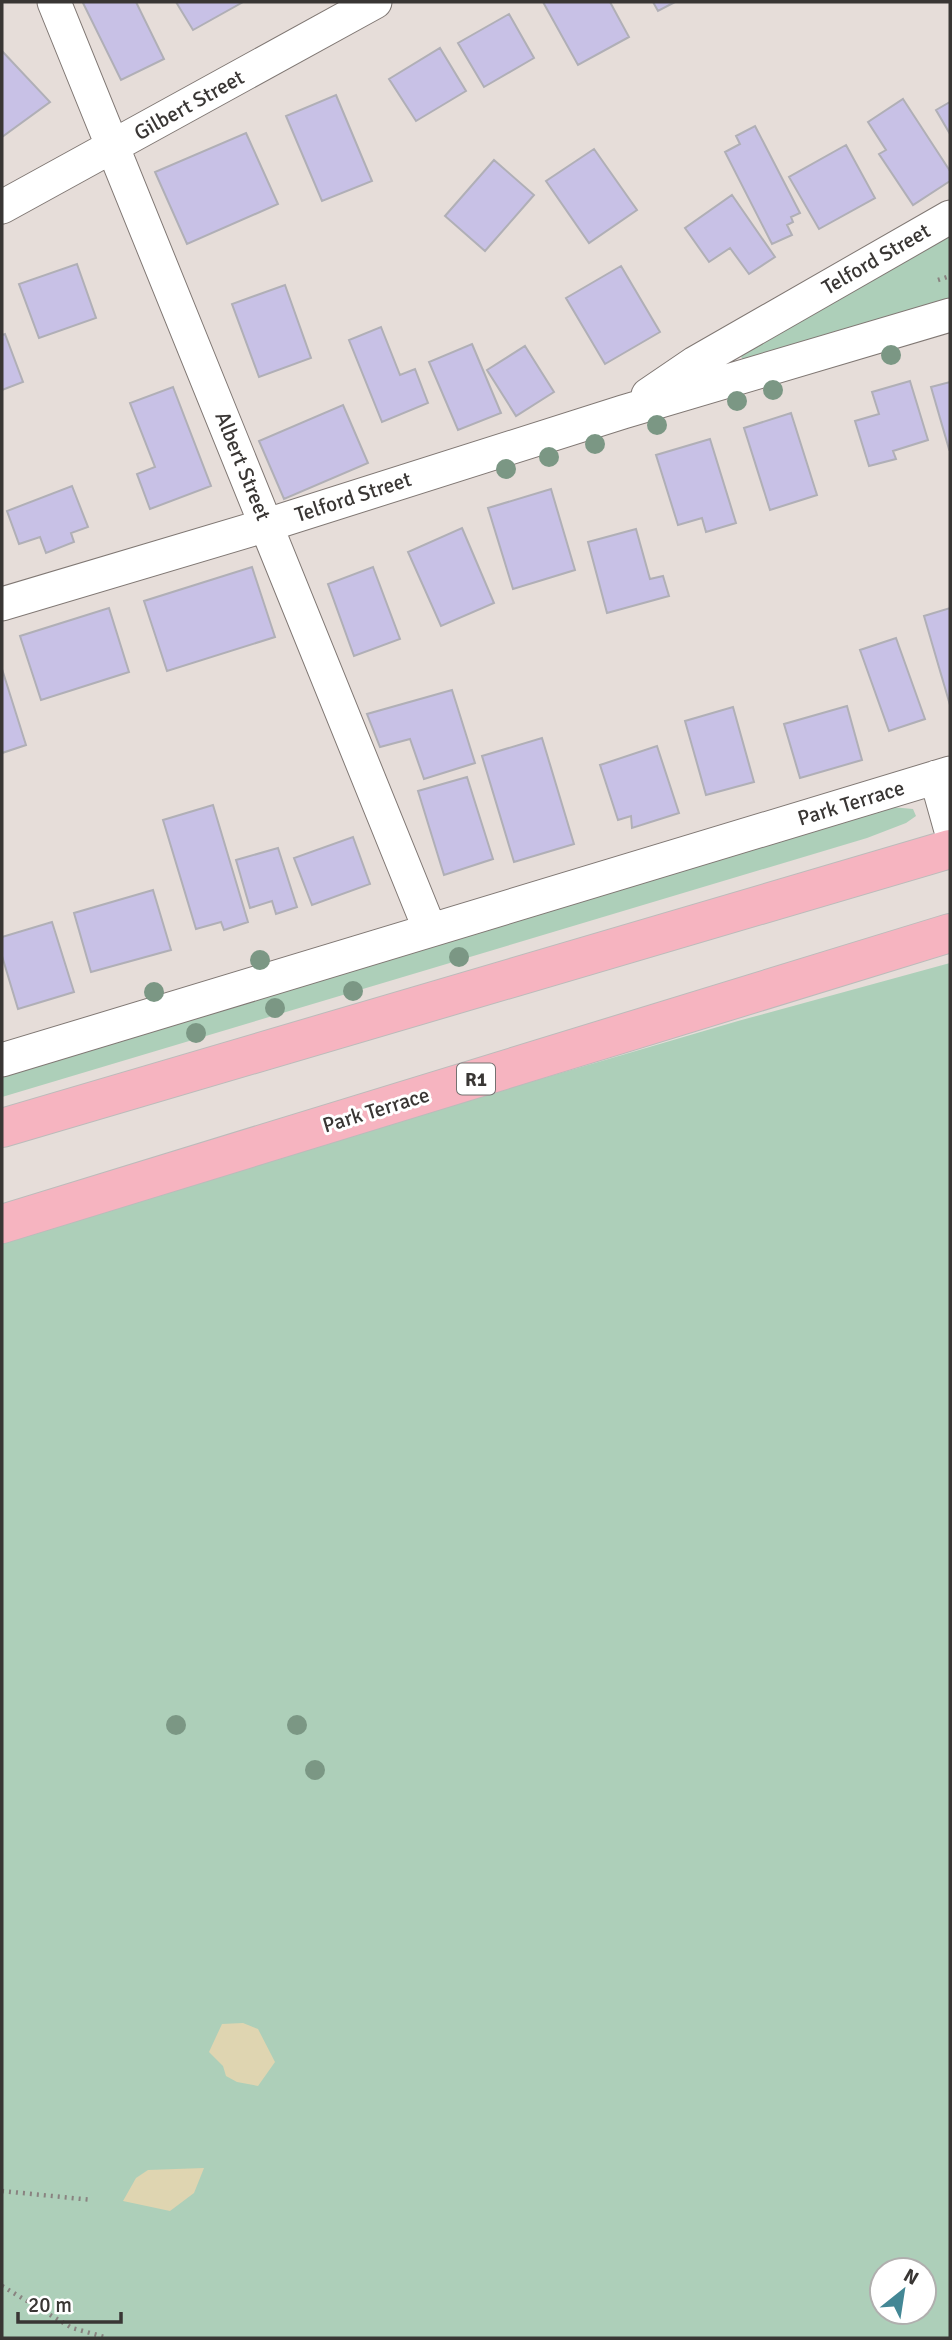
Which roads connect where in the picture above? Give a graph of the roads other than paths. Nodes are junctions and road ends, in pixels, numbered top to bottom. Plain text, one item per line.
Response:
1 (54, 2) edge
2 (375, 2) edge
3 (113, 147) junction
4 (2, 207) edge
5 (950, 217) edge
6 (950, 315) edge
7 (624, 412) junction
8 (267, 525) junction
9 (2, 604) edge
10 (943, 775) edge
11 (950, 827) edge
12 (950, 849) edge
13 (430, 930) junction
14 (950, 933) edge
15 (2, 1060) edge
16 (2, 1128) edge
17 (2, 1224) edge

1 - 3 street, Albert Street
2 - 3 street, Gilbert Street
3 - 4 street, Gilbert Street
3 - 8 street, Albert Street
5 - 7 street, Telford Street
6 - 7 street, Telford Street
7 - 8 street, Telford Street
8 - 9 street, Telford Street
8 - 13 street, Albert Street
10 - 11 street, Park Terrace
10 - 13 street, Park Terrace
12 - 16 highway
13 - 15 street, Park Terrace
14 - 17 highway, Park Terrace / R1

